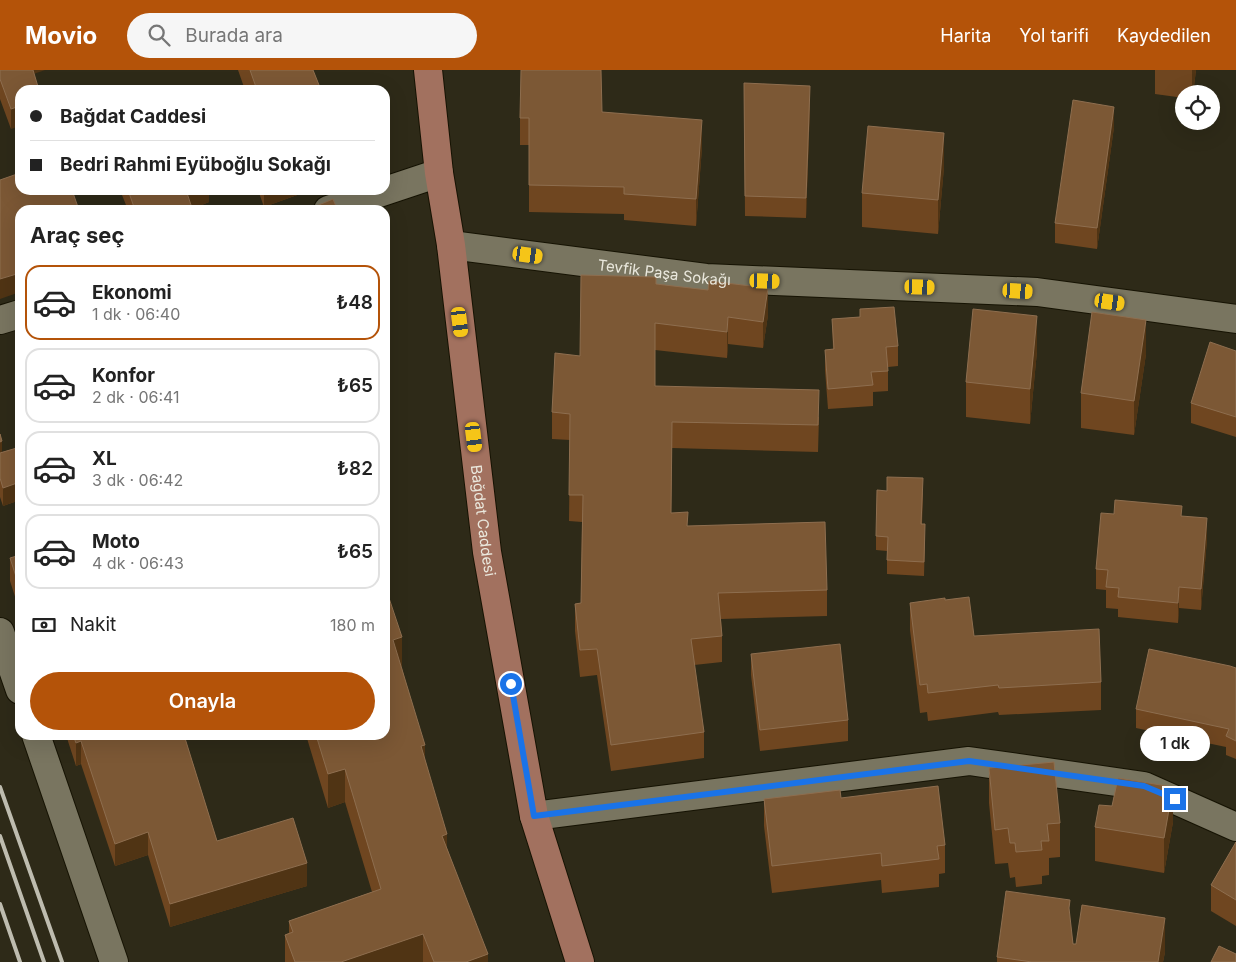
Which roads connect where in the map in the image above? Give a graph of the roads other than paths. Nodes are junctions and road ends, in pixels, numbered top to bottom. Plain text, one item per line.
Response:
1 (428, 70) edge
2 (439, 173) junction
3 (390, 189) edge
4 (373, 195) edge
5 (343, 205) edge
6 (451, 245) junction
7 (15, 316) edge
8 (1236, 319) edge
9 (0, 320) edge
10 (0, 632) edge
11 (15, 676) edge
12 (38, 740) edge
13 (534, 816) junction
14 (1236, 827) edge
15 (114, 962) edge
16 (580, 962) edge

1 - 2 main road, Bağdat Caddesi
2 - 3 street
2 - 6 main road, Bağdat Caddesi
4 - 5 street
6 - 8 street, Tevfik Paşa Sokağı
6 - 13 main road, Bağdat Caddesi
7 - 9 street
10 - 11 street
12 - 15 street
13 - 14 street
13 - 16 main road, Bağdat Caddesi

